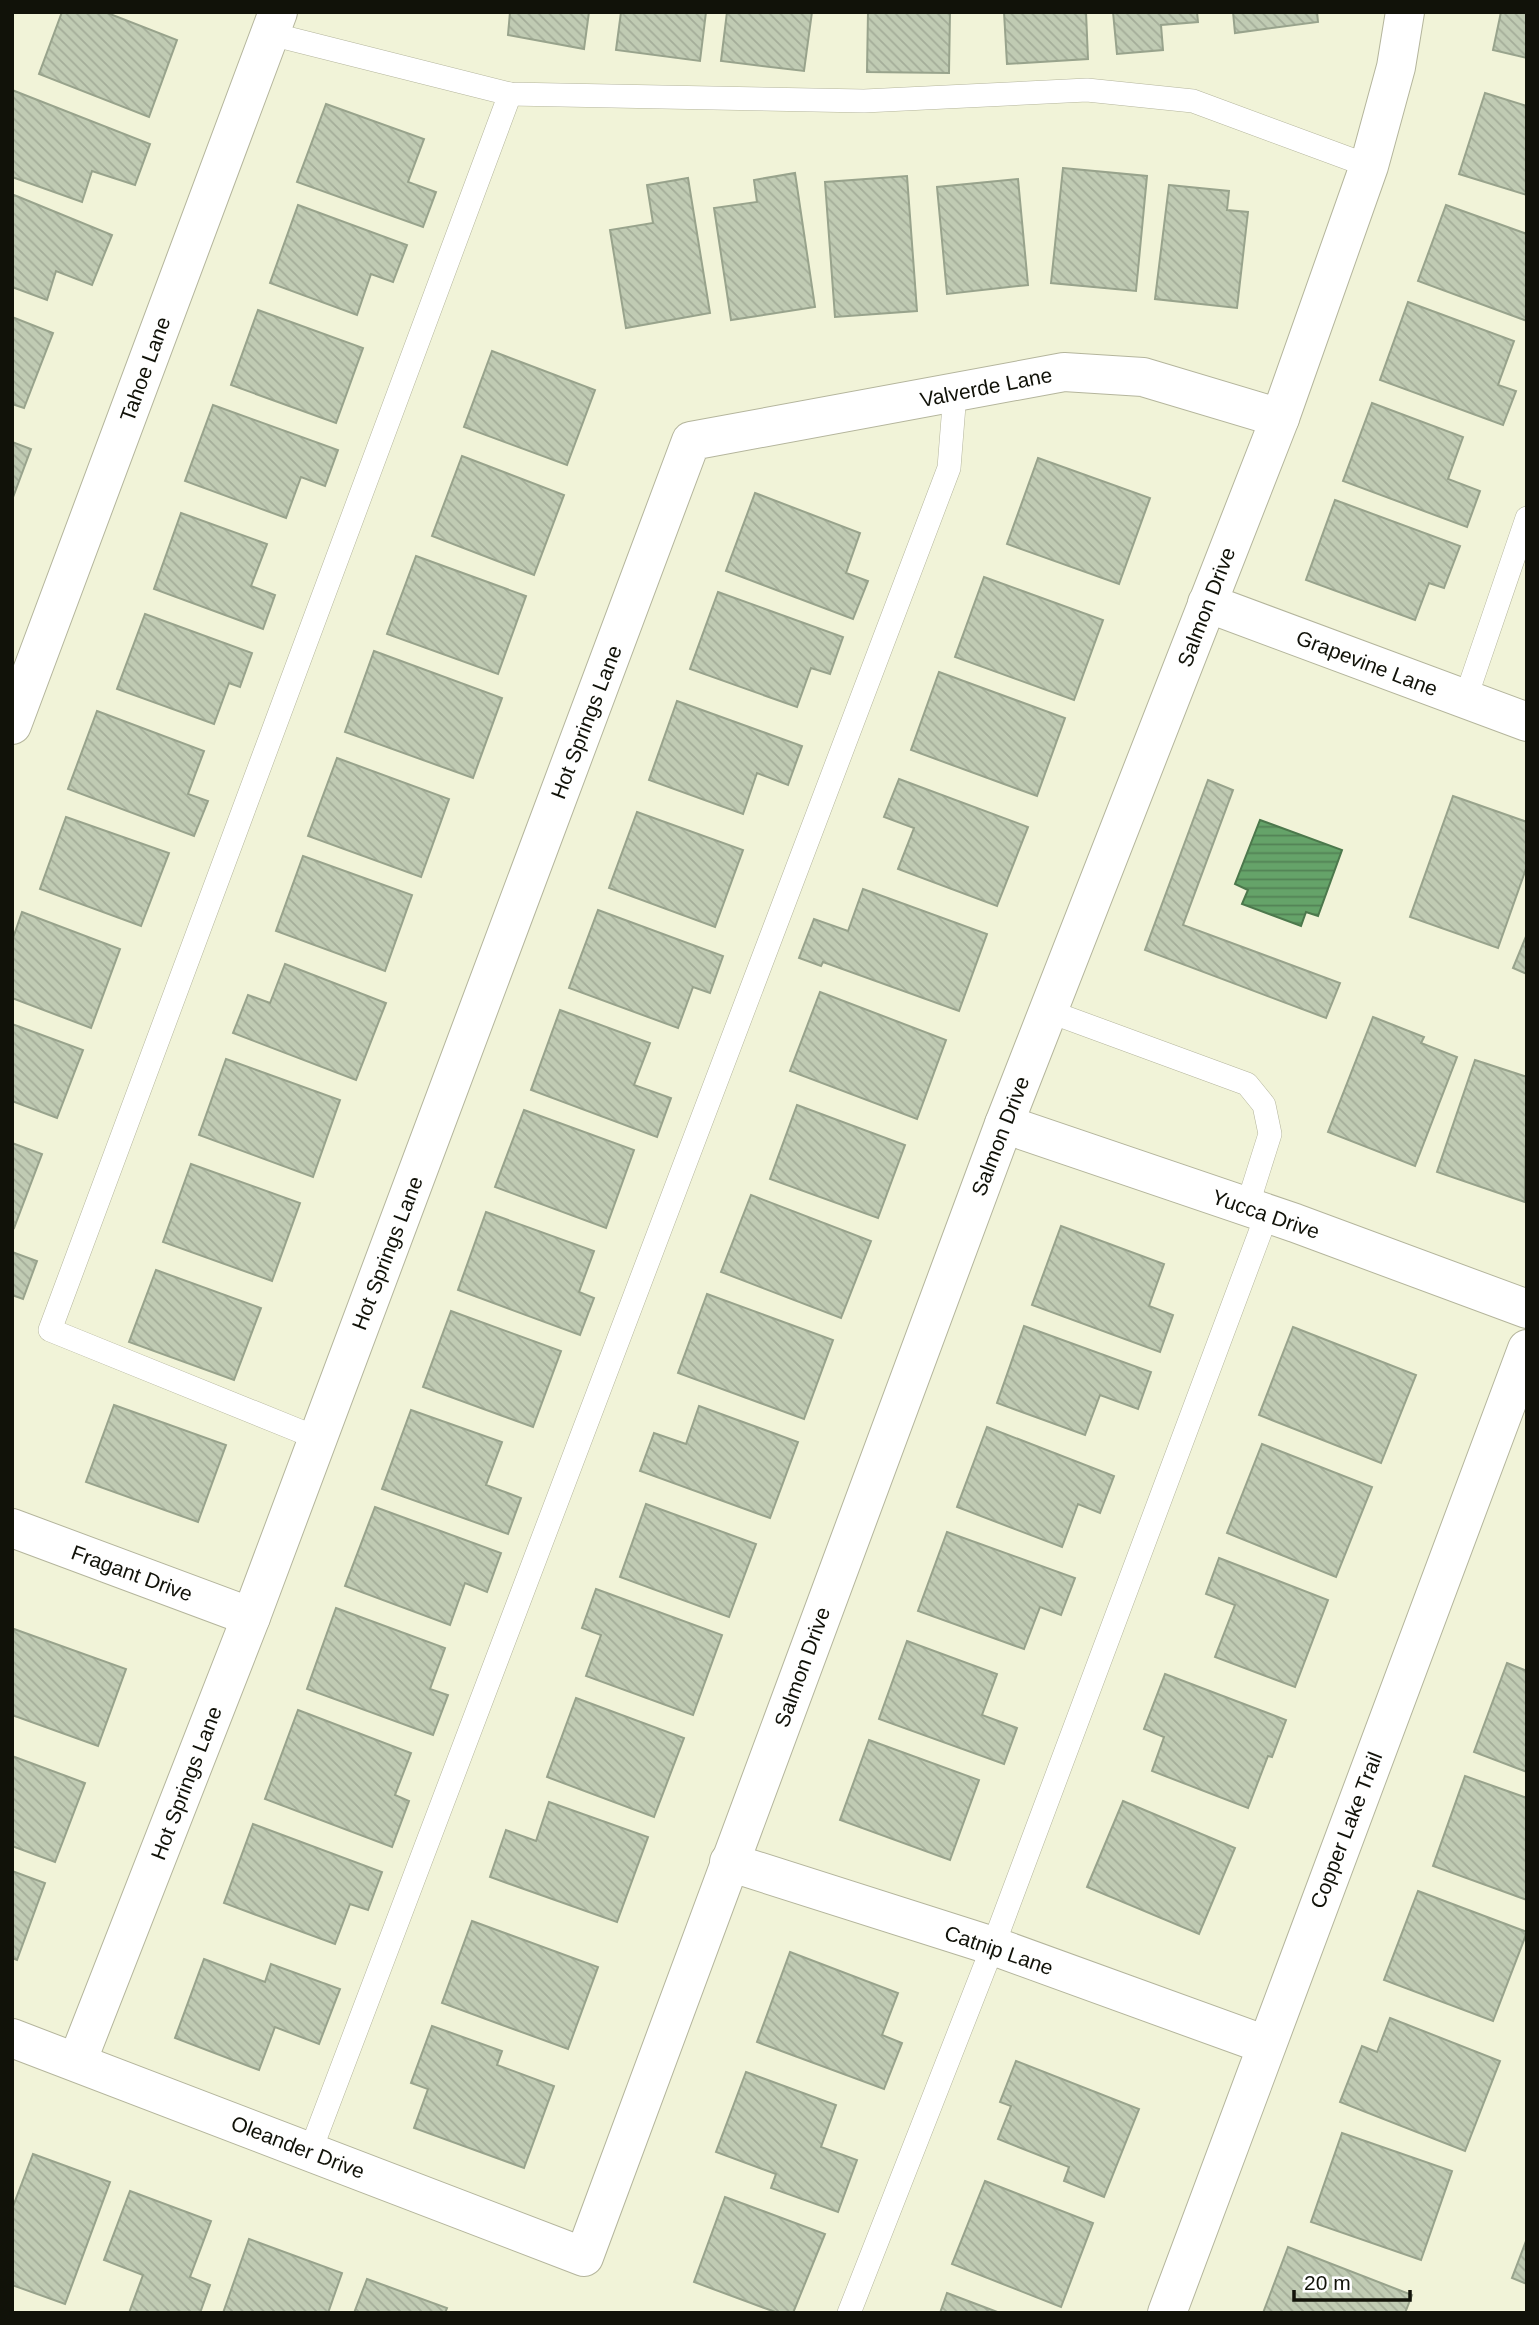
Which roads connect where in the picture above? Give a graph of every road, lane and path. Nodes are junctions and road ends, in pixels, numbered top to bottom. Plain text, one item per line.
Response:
1 (1405, 12) edge
2 (274, 23) edge
3 (510, 94) junction
4 (1369, 166) junction
5 (955, 393) junction
6 (1280, 418) junction
7 (691, 441) joint
8 (1527, 518) edge
9 (1207, 603) junction
10 (1465, 700) junction
11 (1527, 722) edge
12 (12, 725) edge
13 (1048, 1011) junction
14 (1004, 1124) junction
15 (1257, 1210) junction
16 (1527, 1309) edge
17 (1527, 1349) edge
18 (317, 1438) junction
19 (12, 1528) edge
20 (251, 1618) junction
21 (729, 1862) junction
22 (993, 1946) junction
23 (12, 2038) edge
24 (1266, 2045) junction
25 (77, 2062) junction
26 (310, 2152) junction
27 (584, 2257) joint
28 (849, 2313) edge
29 (1167, 2313) edge

1 - 4 street, Salmon Drive
2 - 3 lane
2 - 12 street, Tahoe Lane
3 - 4 lane
3 - 18 lane
4 - 6 street, Salmon Drive
5 - 6 street, Valverde Lane
5 - 7 street, Valverde Lane
5 - 26 lane
6 - 9 street, Salmon Drive
7 - 18 street, Hot Springs Lane
8 - 10 lane
9 - 10 street, Grapevine Lane
9 - 13 street, Salmon Drive
10 - 11 street, Grapevine Lane
13 - 14 street, Salmon Drive
13 - 15 lane
14 - 15 street, Yucca Drive
14 - 21 street, Salmon Drive
15 - 16 street, Yucca Drive
15 - 22 lane
17 - 24 street, Copper Lake Trail
18 - 20 street, Hot Springs Lane
19 - 20 street, Fragant Drive
20 - 25 street, Hot Springs Lane
21 - 22 street, Catnip Lane
21 - 27 street, Salmon Drive
22 - 24 street, Catnip Lane
22 - 28 lane
23 - 25 street, Oleander Drive
24 - 29 street, Copper Lake Trail
25 - 26 street, Oleander Drive
26 - 27 street, Oleander Drive

